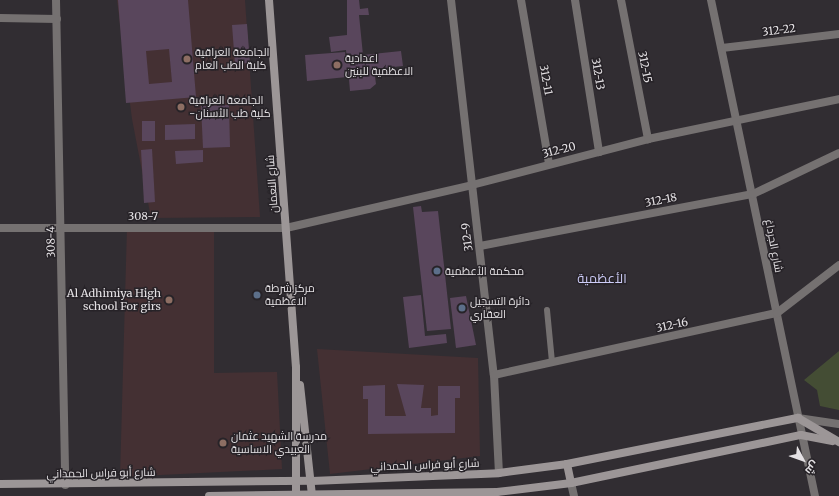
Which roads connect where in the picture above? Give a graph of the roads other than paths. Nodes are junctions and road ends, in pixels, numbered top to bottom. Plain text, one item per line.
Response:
1 (56, 0) edge
2 (270, 0) edge
3 (451, 0) edge
4 (521, 0) edge
5 (575, 0) edge
6 (621, 0) edge
7 (711, 0) edge
8 (0, 18) edge
9 (57, 19) junction
10 (839, 34) edge
11 (722, 48) junction
12 (839, 99) edge
13 (737, 120) junction
14 (648, 139) junction
15 (598, 152) junction
16 (839, 153) edge
17 (549, 164) junction
18 (472, 185) junction
19 (752, 194) junction
20 (62, 227) junction
21 (0, 228) edge
22 (286, 228) junction
23 (480, 246) junction
24 (838, 267) edge
25 (547, 310) dead end
26 (777, 313) junction
27 (552, 362) junction
28 (296, 367) junction
29 (494, 375) junction
30 (798, 418) junction
31 (839, 424) edge
32 (801, 435) junction
33 (839, 443) edge
34 (567, 464) junction
35 (499, 473) junction
36 (296, 481) junction
37 (312, 481) junction
38 (571, 483) junction
39 (0, 484) edge
40 (64, 485) junction
41 (497, 494) edge
42 (296, 495) edge
43 (312, 495) edge
44 (365, 495) edge
45 (432, 495) edge
46 (209, 496) edge
47 (251, 496) edge
48 (574, 496) edge
49 (815, 496) edge

1 - 9 street, 308-4
2 - 22 street, شارع النعمان
3 - 18 street, 312-9
4 - 17 street, 312-11
5 - 15 street, 312-13
6 - 14 street, 312-15
7 - 11 street, شارع الجرداغ
8 - 9 street
9 - 20 street, 308-4
10 - 11 street, 312-22
11 - 13 street, شارع الجرداغ
12 - 13 street, 312-20
13 - 14 street, 312-20
13 - 19 street, شارع الجرداغ
14 - 15 street, 312-20
15 - 17 street, 312-20
16 - 19 street, 312-18
17 - 18 street, 312-20
18 - 22 street, 312-20
18 - 23 street, 312-9
19 - 23 street, 312-18
19 - 26 street, شارع الجرداغ
20 - 21 street, 308-7
20 - 22 street, 308-7
20 - 40 street, 308-4
22 - 28 street, شارع النعمان
23 - 29 street, 312-9
24 - 26 street, 312-16
25 - 27 lane
26 - 27 street, 312-16
26 - 30 street, شارع الجرداغ
27 - 29 street, 312-16
28 - 36 street, شارع النعمان
28 - 37 street, شارع النعمان
29 - 35 street, 312-9
30 - 31 street
30 - 32 street, شارع الجرداغ
30 - 33 street
30 - 34 street, شارع أبو فراس الحمداني
32 - 33 street
32 - 38 street
32 - 49 street, شارع الجرداغ
34 - 35 street, شارع أبو فراس الحمداني
34 - 38 street
35 - 37 street, شارع أبو فراس الحمداني
36 - 37 street, شارع أبو فراس الحمداني
36 - 40 street, شارع أبو فراس الحمداني
36 - 42 street, شارع النعمان
37 - 43 street, شارع النعمان
38 - 41 street
38 - 48 street
39 - 40 street, شارع أبو فراس الحمداني
41 - 45 street
42 - 43 street
42 - 47 street
43 - 44 street
44 - 45 street
46 - 47 street

